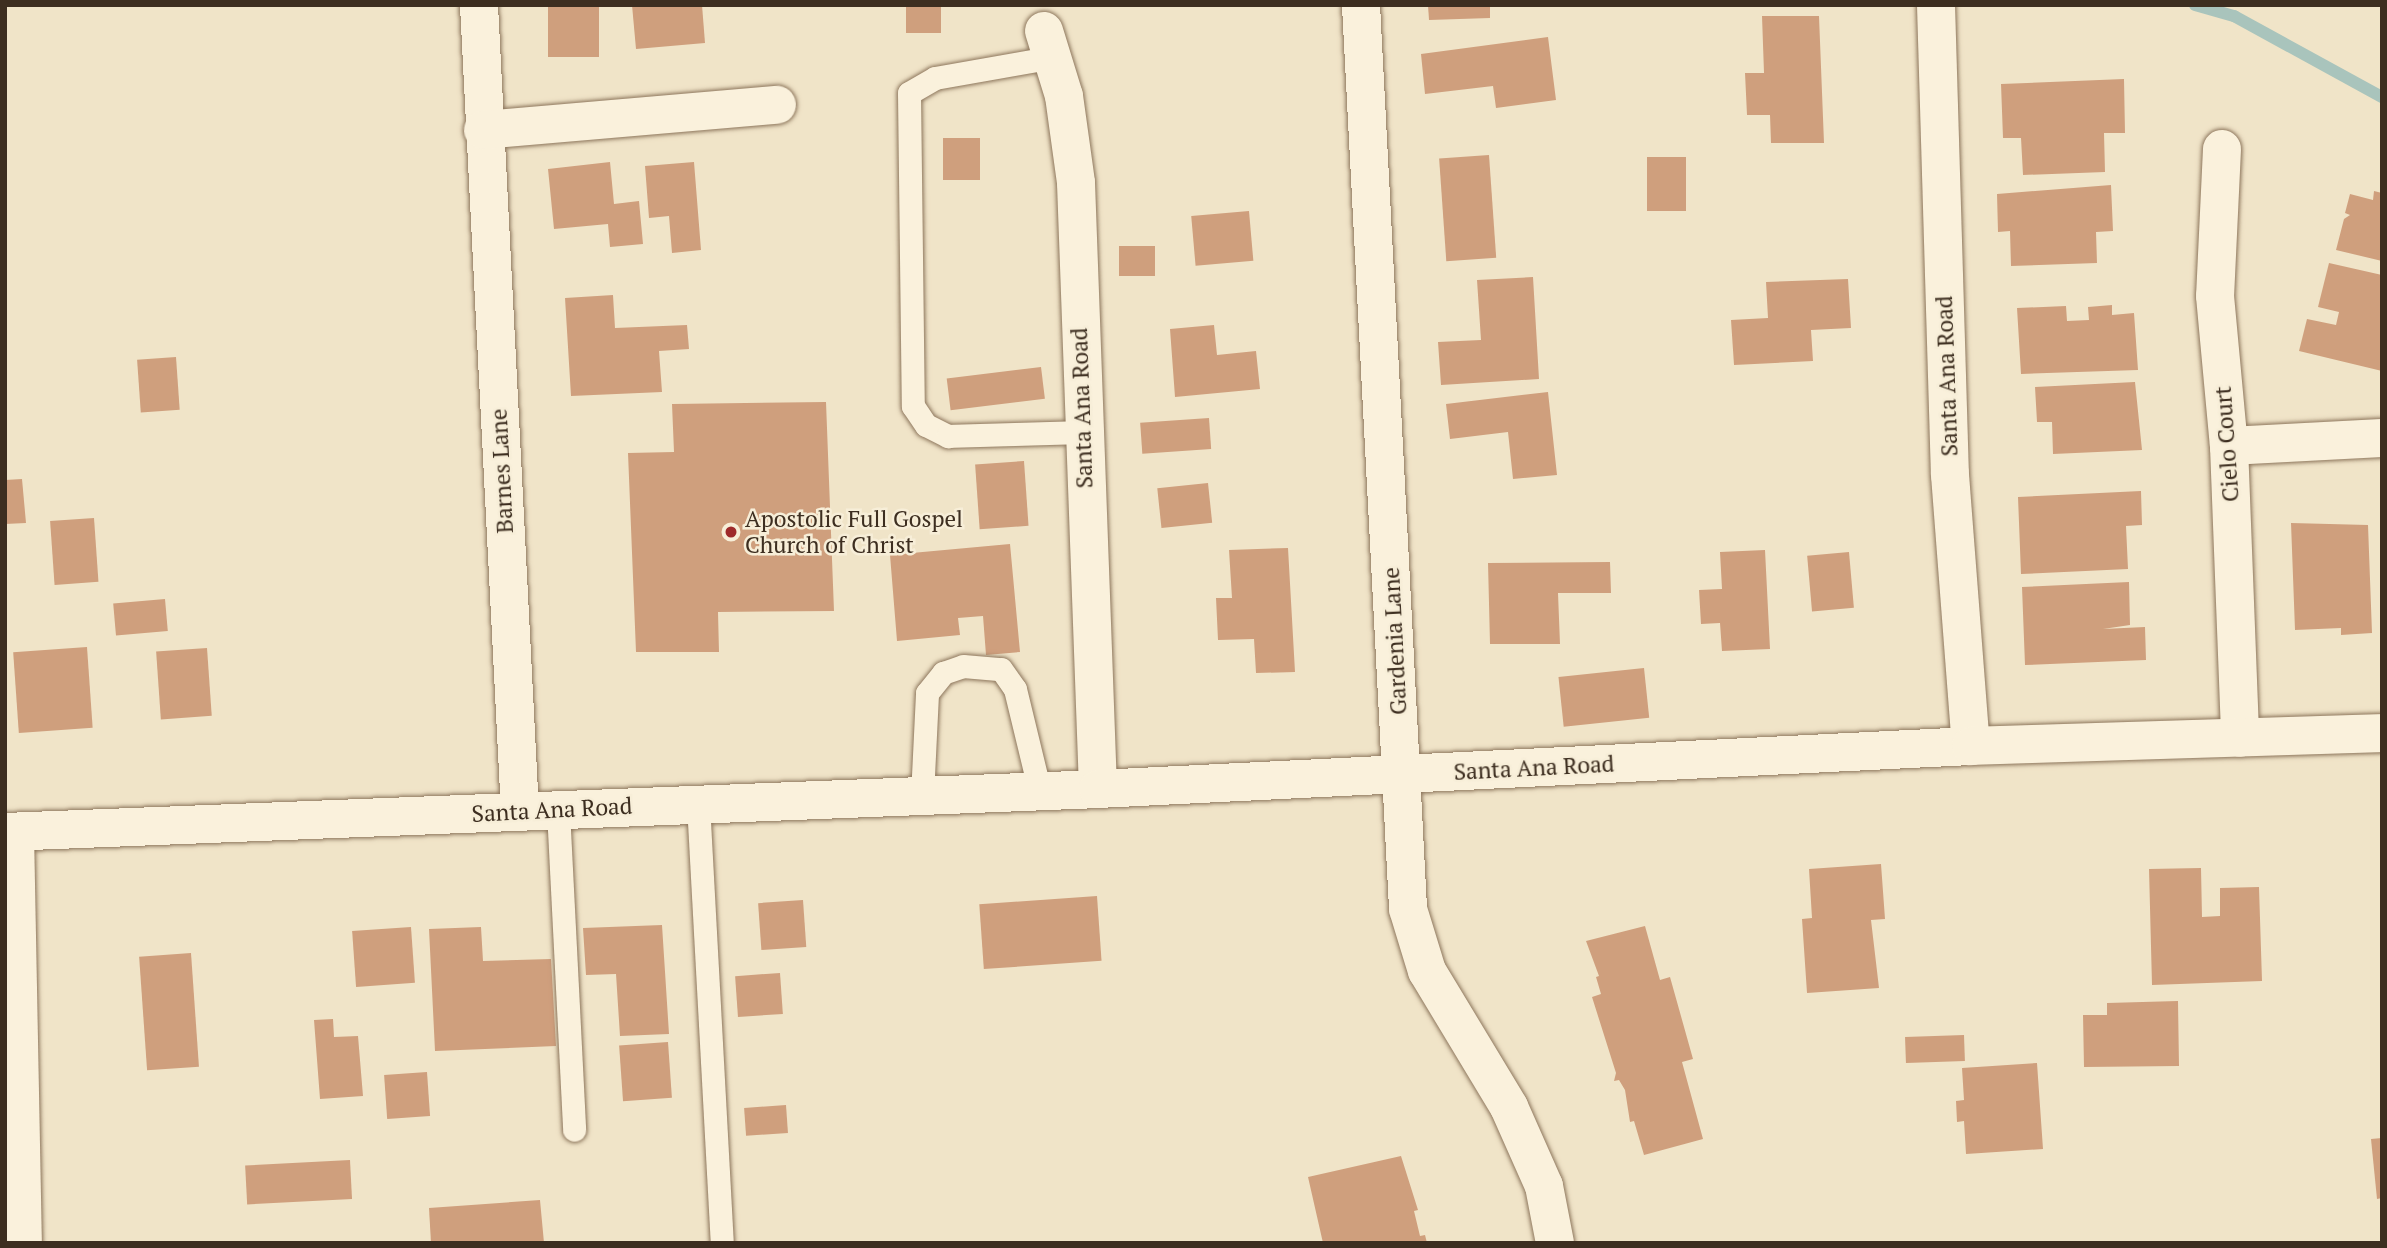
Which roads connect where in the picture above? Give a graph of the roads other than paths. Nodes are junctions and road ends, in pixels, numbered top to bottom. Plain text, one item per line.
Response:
1 (478, 5) edge
2 (1361, 5) edge
3 (1936, 5) edge
4 (1049, 44) joint
5 (777, 105) dead end
6 (483, 130) junction
7 (2222, 149) dead end
8 (1082, 432) junction
9 (2382, 438) edge
10 (2229, 446) junction
11 (2382, 733) edge
12 (2241, 738) junction
13 (1971, 746) junction
14 (1402, 775) junction
15 (1098, 789) junction
16 (1040, 792) junction
17 (922, 796) junction
18 (698, 803) junction
19 (558, 810) junction
20 (520, 812) junction
21 (10, 832) edge
22 (573, 1130) dead end
23 (23, 1243) edge
24 (722, 1243) edge
25 (1555, 1243) edge

1 - 6 street, Barnes Lane
2 - 14 street, Gardenia Lane
3 - 13 street, Santa Ana Road
4 - 8 street, Santa Ana Road
4 - 8 lane
5 - 6 street
6 - 20 street, Barnes Lane
7 - 10 street, Cielo Court
8 - 15 street, Santa Ana Road
9 - 10 street
10 - 12 street, Cielo Court
11 - 12 street, Santa Ana Road
12 - 13 street, Santa Ana Road
13 - 14 street, Santa Ana Road
14 - 15 street, Santa Ana Road
14 - 25 street, Gardenia Lane
15 - 16 street, Santa Ana Road
16 - 17 street, Santa Ana Road
16 - 17 lane
17 - 18 street, Santa Ana Road
18 - 19 street, Santa Ana Road
18 - 24 lane
19 - 20 street, Santa Ana Road
19 - 22 lane
20 - 21 street, Santa Ana Road
21 - 23 street

